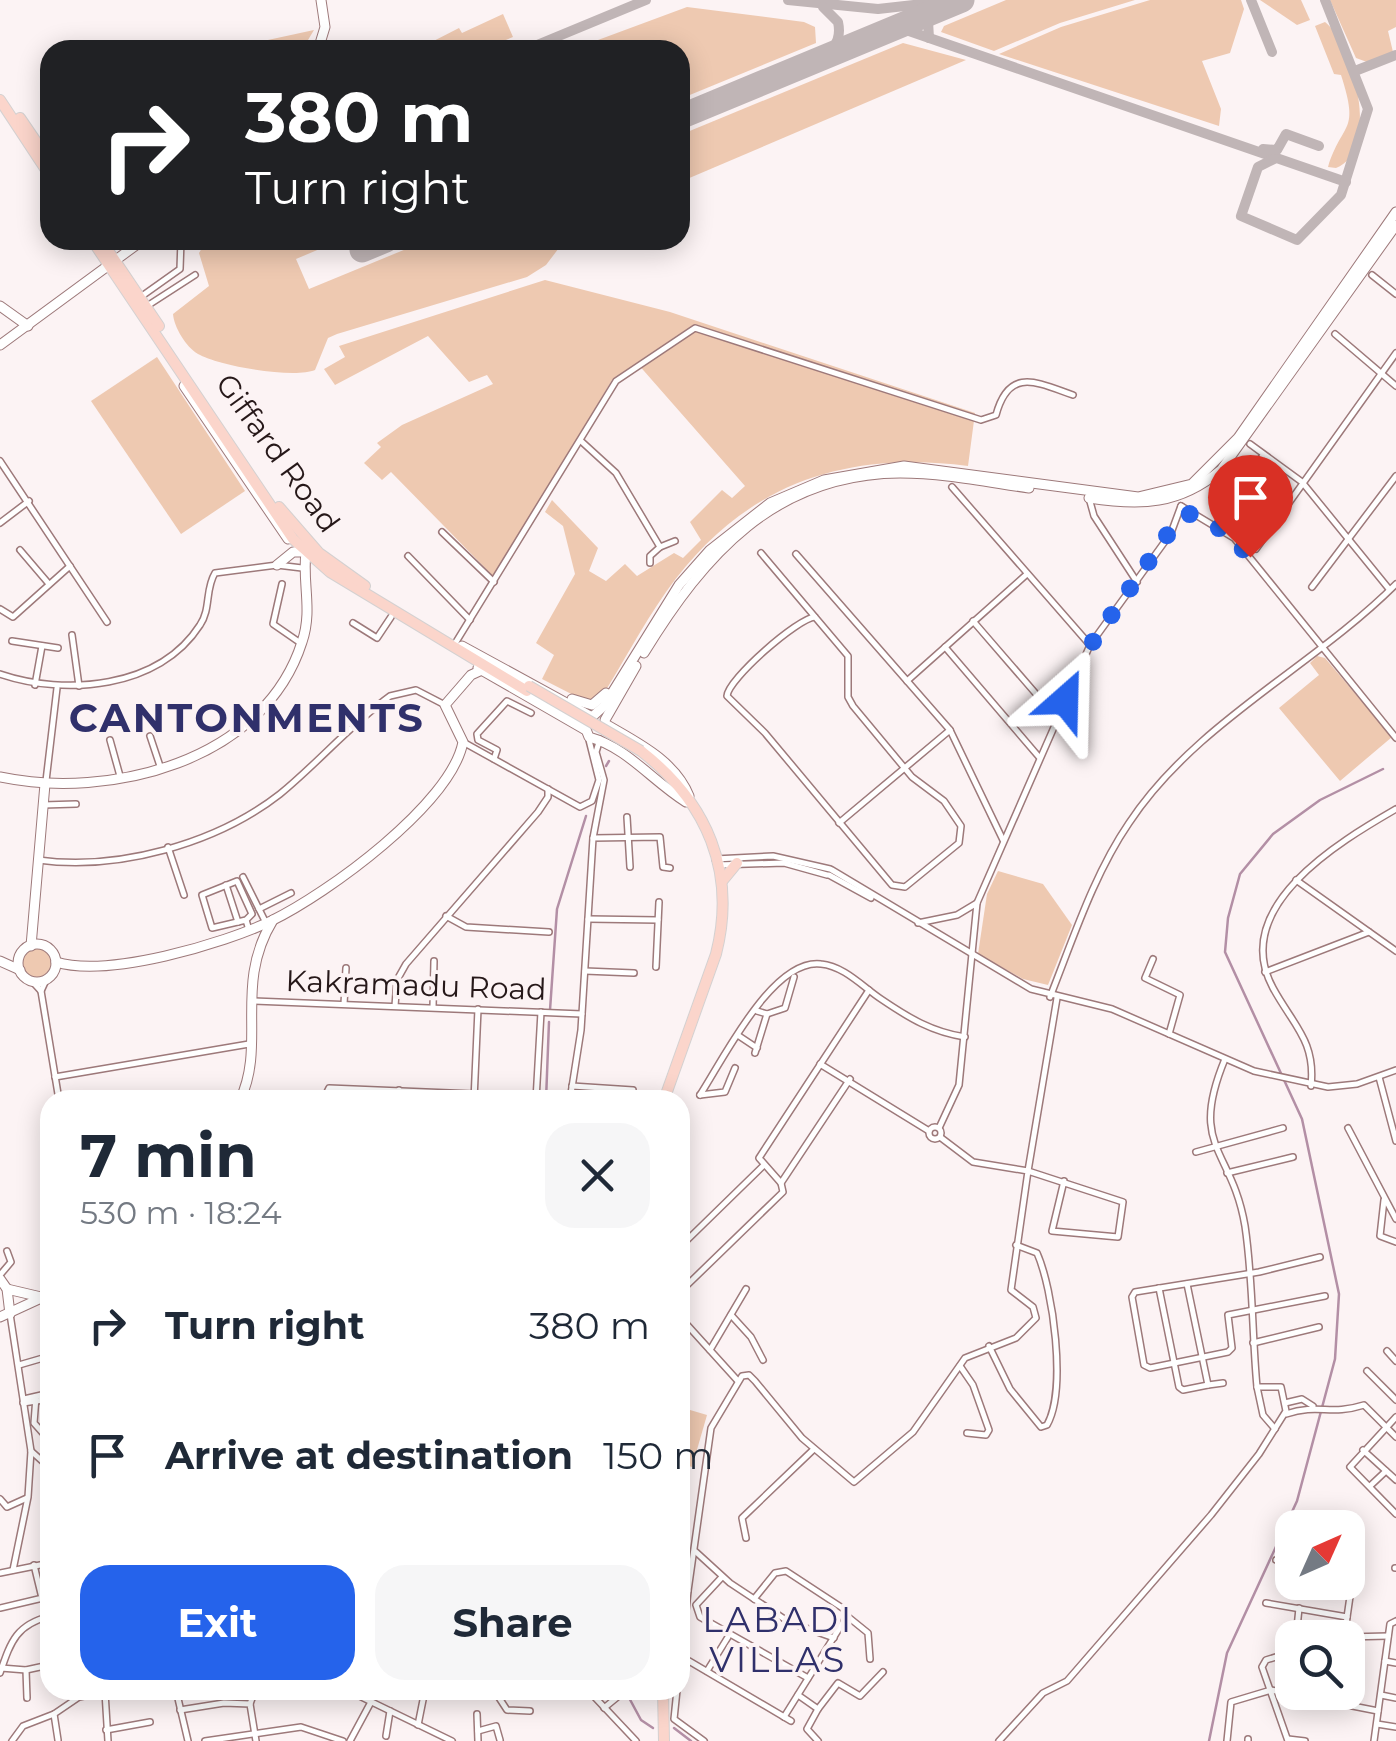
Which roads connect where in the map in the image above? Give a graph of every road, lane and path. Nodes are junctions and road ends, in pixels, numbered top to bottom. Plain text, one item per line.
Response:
1 (322, 0) edge
2 (321, 40) edge
3 (0, 89) edge
4 (0, 100) edge
5 (40, 147) edge
6 (40, 161) edge
7 (1396, 212) edge
8 (1396, 225) edge
9 (181, 250) edge
10 (105, 261) edge
11 (196, 275) dead end
12 (1372, 276) dead end
13 (1396, 294) edge
14 (142, 302) junction
15 (0, 308) edge
16 (21, 327) junction
17 (1334, 334) dead end
18 (0, 345) edge
19 (1396, 352) edge
20 (1383, 371) junction
21 (1396, 386) edge
22 (1073, 395) dead end
23 (581, 441) junction
24 (1250, 444) dead end
25 (1263, 455) junction
26 (1, 465) edge
27 (1396, 476) edge
28 (1302, 482) junction
29 (952, 487) dead end
30 (1089, 498) junction
31 (28, 501) junction
32 (1190, 514) junction
33 (1179, 518) junction
34 (0, 523) edge
35 (1217, 525) junction
36 (442, 532) dead end
37 (1348, 539) junction
38 (675, 540) dead end
39 (660, 548) junction
40 (1256, 549) dead end
41 (20, 550) dead end
42 (761, 553) dead end
43 (796, 554) dead end
44 (408, 556) dead end
45 (308, 558) junction
46 (650, 564) dead end
47 (70, 566) junction
48 (277, 566) junction
49 (1028, 574) junction
50 (1136, 582) junction
51 (494, 583) junction
52 (49, 584) junction
53 (282, 584) dead end
54 (1396, 584) edge
55 (1312, 587) dead end
56 (1390, 590) junction
57 (0, 609) edge
58 (397, 616) junction
59 (815, 617) junction
60 (470, 620) junction
61 (107, 622) dead end
62 (973, 622) junction
63 (353, 623) dead end
64 (1099, 634) junction
65 (72, 635) dead end
66 (1108, 638) dead end
67 (12, 641) dead end
68 (454, 643) junction
69 (302, 644) junction
70 (42, 646) junction
71 (1090, 646) junction
72 (945, 647) junction
73 (1321, 647) junction
74 (58, 648) dead end
75 (471, 663) junction
76 (630, 665) junction
77 (482, 670) junction
78 (0, 674) edge
79 (471, 675) junction
80 (907, 681) junction
81 (35, 685) junction
82 (529, 686) junction
83 (57, 688) junction
84 (79, 688) junction
85 (446, 706) junction
86 (531, 713) dead end
87 (592, 716) junction
88 (1057, 718) junction
89 (606, 722) junction
90 (950, 730) junction
91 (587, 733) junction
92 (150, 736) dead end
93 (601, 738) junction
94 (1396, 738) edge
95 (110, 740) dead end
96 (463, 742) junction
97 (1040, 757) junction
98 (494, 760) junction
99 (904, 767) junction
100 (160, 769) junction
101 (0, 777) edge
102 (120, 778) junction
103 (536, 782) junction
104 (46, 784) junction
105 (546, 788) junction
106 (688, 799) junction
107 (76, 804) dead end
108 (542, 805) junction
109 (43, 806) junction
110 (1396, 809) edge
111 (627, 818) dead end
112 (838, 822) junction
113 (594, 838) junction
114 (628, 838) junction
115 (1003, 840) junction
116 (168, 847) junction
117 (35, 859) junction
118 (721, 860) junction
119 (630, 867) dead end
120 (670, 868) dead end
121 (243, 877) dead end
122 (1296, 880) junction
123 (723, 881) junction
124 (226, 885) junction
125 (291, 893) dead end
126 (184, 895) dead end
127 (659, 902) dead end
128 (978, 903) junction
129 (259, 910) junction
130 (446, 916) junction
131 (588, 919) junction
132 (658, 920) junction
133 (238, 922) junction
134 (269, 922) junction
135 (915, 923) junction
136 (248, 925) junction
137 (550, 932) dead end
138 (1369, 932) junction
139 (238, 934) junction
140 (35, 935) junction
141 (42, 945) junction
142 (30, 946) junction
143 (1396, 951) edge
144 (255, 955) junction
145 (974, 956) junction
146 (19, 958) junction
147 (1153, 959) dead end
148 (3, 961) edge
149 (434, 961) dead end
150 (56, 962) junction
151 (74, 966) junction
152 (656, 967) dead end
153 (346, 968) dead end
154 (20, 970) junction
155 (585, 971) junction
156 (1264, 972) junction
157 (634, 973) dead end
158 (794, 977) dead end
159 (47, 981) junction
160 (869, 990) junction
161 (1054, 997) junction
162 (248, 1001) junction
163 (344, 1004) junction
164 (395, 1006) junction
165 (433, 1007) junction
166 (478, 1009) junction
167 (756, 1011) junction
168 (541, 1012) junction
169 (582, 1014) junction
170 (767, 1014) junction
171 (1169, 1034) junction
172 (739, 1036) junction
173 (965, 1037) junction
174 (249, 1044) junction
175 (1226, 1059) junction
176 (820, 1064) junction
177 (735, 1068) dead end
178 (1396, 1070) edge
179 (55, 1077) junction
180 (1379, 1078) junction
181 (850, 1079) junction
182 (572, 1086) junction
183 (1310, 1086) junction
184 (58, 1090) edge
185 (244, 1090) edge
186 (328, 1090) edge
187 (399, 1090) edge
188 (474, 1090) edge
189 (537, 1090) edge
190 (571, 1090) edge
191 (633, 1090) dead end
192 (663, 1090) edge
193 (664, 1090) edge
194 (938, 1128) junction
195 (1283, 1128) dead end
196 (1348, 1128) dead end
197 (1394, 1131) edge
198 (930, 1132) junction
199 (940, 1137) junction
200 (1396, 1141) edge
201 (1216, 1145) junction
202 (1196, 1152) dead end
203 (1294, 1157) dead end
204 (763, 1166) junction
205 (1028, 1172) junction
206 (1226, 1173) junction
207 (1064, 1181) junction
208 (781, 1183) junction
209 (1384, 1196) junction
210 (1391, 1209) junction
211 (1382, 1210) junction
212 (1396, 1219) edge
213 (690, 1238) edge
214 (1394, 1242) edge
215 (1016, 1245) junction
216 (8, 1251) dead end
217 (1320, 1257) dead end
218 (1248, 1273) junction
219 (0, 1277) edge
220 (690, 1282) edge
221 (1187, 1284) junction
222 (1159, 1288) junction
223 (7, 1289) junction
224 (746, 1289) dead end
225 (40, 1294) edge
226 (1326, 1296) dead end
227 (40, 1299) edge
228 (1250, 1314) junction
229 (730, 1315) junction
230 (5, 1316) edge
231 (1319, 1326) dead end
232 (690, 1328) edge
233 (1253, 1343) junction
234 (989, 1346) junction
235 (710, 1350) junction
236 (1386, 1352) dead end
237 (1202, 1358) junction
238 (40, 1359) edge
239 (763, 1360) dead end
240 (1396, 1360) edge
241 (1174, 1364) junction
242 (18, 1366) junction
243 (960, 1366) junction
244 (1367, 1372) dead end
245 (737, 1380) junction
246 (1223, 1383) dead end
247 (1208, 1385) junction
248 (1256, 1387) junction
249 (40, 1398) edge
250 (36, 1399) junction
251 (1396, 1400) edge
252 (22, 1401) junction
253 (1285, 1402) junction
254 (1318, 1408) junction
255 (1286, 1414) junction
256 (1396, 1417) edge
257 (1386, 1428) junction
258 (40, 1429) edge
259 (1274, 1429) junction
260 (967, 1432) dead end
261 (1396, 1437) edge
262 (814, 1449) junction
263 (1364, 1450) junction
264 (30, 1451) junction
265 (40, 1460) edge
266 (1386, 1471) junction
267 (1396, 1480) edge
268 (1369, 1488) junction
269 (28, 1497) junction
270 (0, 1499) edge
271 (1394, 1508) edge
272 (746, 1538) dead end
273 (696, 1552) junction
274 (40, 1564) edge
275 (34, 1565) junction
276 (14, 1570) junction
277 (0, 1573) edge
278 (722, 1577) junction
279 (690, 1580) edge
280 (40, 1585) edge
281 (40, 1599) edge
282 (754, 1599) junction
283 (1348, 1600) edge
284 (1266, 1603) dead end
285 (0, 1608) edge
286 (1298, 1608) junction
287 (848, 1616) junction
288 (1347, 1616) junction
289 (40, 1620) edge
290 (1297, 1620) edge
291 (1347, 1620) edge
292 (1396, 1621) edge
293 (1388, 1636) junction
294 (728, 1637) junction
295 (1365, 1637) edge
296 (834, 1638) junction
297 (0, 1650) edge
298 (8, 1650) junction
299 (870, 1658) dead end
300 (1275, 1658) edge
301 (1385, 1661) junction
302 (690, 1662) edge
303 (1396, 1663) edge
304 (40, 1667) edge
305 (1, 1670) edge
306 (26, 1670) junction
307 (707, 1671) junction
308 (883, 1672) dead end
309 (808, 1678) junction
310 (1273, 1690) junction
311 (798, 1695) junction
312 (1381, 1695) junction
313 (28, 1698) dead end
314 (1396, 1698) edge
315 (72, 1700) edge
316 (104, 1700) edge
317 (178, 1700) edge
318 (251, 1700) edge
319 (368, 1700) joint
320 (423, 1700) edge
321 (500, 1700) edge
322 (597, 1700) edge
323 (614, 1700) edge
324 (661, 1700) edge
325 (664, 1700) edge
326 (675, 1700) edge
327 (250, 1704) junction
328 (604, 1708) junction
329 (818, 1709) junction
330 (1365, 1709) edge
331 (180, 1710) junction
332 (530, 1711) dead end
333 (390, 1712) junction
334 (1378, 1712) junction
335 (54, 1714) junction
336 (477, 1714) dead end
337 (784, 1717) junction
338 (671, 1720) junction
339 (791, 1721) dead end
340 (150, 1722) dead end
341 (1377, 1724) junction
342 (418, 1725) junction
343 (1396, 1728) edge
344 (106, 1730) junction
345 (254, 1731) junction
346 (478, 1731) junction
347 (386, 1736) dead end
348 (58, 1740) edge
349 (500, 1740) edge
350 (1288, 1740) edge
351 (12, 1741) edge
352 (108, 1741) edge
353 (188, 1741) edge
354 (205, 1741) edge
355 (256, 1741) edge
356 (346, 1741) edge
357 (452, 1741) edge
358 (478, 1741) edge
359 (636, 1741) edge
360 (662, 1741) edge
361 (704, 1741) edge
362 (818, 1741) edge
363 (999, 1741) edge
364 (1227, 1741) edge
365 (1305, 1741) edge
366 (1374, 1741) edge

1 - 2 main road
3 - 5 main road
4 - 6 main road
7 - 76 main road
8 - 30 main road
9 - 14 street
10 - 14 main road, Giffard Road
10 - 16 main road
10 - 45 main road, Giffard Road
11 - 14 street
12 - 13 street
14 - 45 main road, Giffard Road
15 - 16 main road
16 - 18 main road
17 - 20 street
19 - 20 street
20 - 21 street
20 - 28 street
22 - 23 street
23 - 39 street
23 - 51 street
24 - 25 street
25 - 28 street
25 - 35 street
26 - 31 street
27 - 37 street
28 - 37 street
28 - 40 street
29 - 49 street
30 - 50 street
30 - 89 main road
31 - 34 street
31 - 47 street
32 - 33 street
32 - 33 street
32 - 35 street
33 - 50 street
35 - 73 street
36 - 51 street
37 - 55 street
37 - 56 street
38 - 39 street
39 - 46 street
41 - 52 street
42 - 59 street
43 - 80 street
44 - 60 street
45 - 48 street
45 - 48 main road
45 - 58 main road, Giffard Road
45 - 68 main road, Giffard Road
45 - 69 main road
47 - 52 street
47 - 61 street
48 - 84 street
49 - 62 street
49 - 71 street
50 - 64 street
51 - 60 street
52 - 57 street
53 - 69 street
54 - 56 street
56 - 73 street
58 - 63 street
58 - 68 main road, Giffard Road
59 - 99 street
59 - 112 street
60 - 68 street
62 - 72 street
62 - 88 street
64 - 66 street
64 - 71 street
65 - 84 street
67 - 70 street
68 - 75 main road, Giffard Road
68 - 82 main road, Giffard Road
68 - 82 main road, Giffard Road
69 - 100 main road
70 - 74 street
70 - 81 street
71 - 88 street
72 - 80 street
72 - 97 street
73 - 94 street
73 - 161 street
75 - 77 main road, Giffard Road
75 - 79 main road
76 - 82 main road
76 - 87 main road
77 - 79 main road
77 - 91 main road, Giffard Road
78 - 81 street
79 - 85 main road
80 - 90 street
81 - 83 street
82 - 87 main road, Giffard Road
82 - 106 main road, Giffard Road, bridge
83 - 84 street
83 - 104 street
85 - 96 main road
85 - 116 street
86 - 98 street
87 - 89 main road, Giffard Road
87 - 91 main road
88 - 97 street
89 - 93 main road
89 - 106 main road, Giffard Road
90 - 99 street
90 - 115 street
91 - 93 main road
91 - 105 street
92 - 100 street
93 - 106 main road, Giffard Road
93 - 113 street
95 - 102 street
96 - 98 street
96 - 134 main road
97 - 115 street
98 - 103 street
99 - 112 street
99 - 112 street
100 - 102 main road
101 - 104 main road
102 - 104 main road
103 - 105 street
103 - 108 street
104 - 109 main road
105 - 108 street
106 - 118 main road, Giffard Road
107 - 109 street
108 - 130 street
109 - 117 main road
110 - 122 street
111 - 114 street
113 - 114 street
113 - 131 street
114 - 119 street
114 - 120 street
115 - 128 street
116 - 117 street
116 - 126 street
117 - 140 main road
118 - 123 main road
118 - 123 main road, Giffard Road
118 - 135 street
118 - 192 main road, Giffard Road
121 - 129 street
122 - 138 street
122 - 156 street
123 - 193 main road, Giffard Road
124 - 133 street
124 - 133 street
124 - 136 street
125 - 129 street
127 - 132 street
128 - 135 street
128 - 145 street
129 - 134 street
130 - 137 street
130 - 164 street
131 - 132 street
131 - 155 street
132 - 152 street
133 - 136 street
134 - 136 main road
134 - 144 main road
135 - 145 street
136 - 139 main road
138 - 143 street
138 - 156 street
139 - 144 main road
139 - 151 main road
140 - 141 main road
140 - 142 main road
141 - 142 main road
141 - 150 main road
142 - 146 main road
144 - 162 main road
145 - 161 street
145 - 173 street
146 - 148 main road
146 - 154 main road
147 - 171 street
148 - 154 main road
149 - 165 street
150 - 151 main road
150 - 159 main road
151 - 159 main road
153 - 163 street
154 - 159 main road
155 - 157 street
155 - 169 street
156 - 183 street
158 - 170 street
159 - 179 street
160 - 167 street
160 - 173 street
160 - 176 street
161 - 171 street
161 - 205 street
162 - 163 street, Kakramadu Road
162 - 174 main road
163 - 164 street, Kakramadu Road
164 - 165 street, Kakramadu Road
165 - 166 street, Kakramadu Road
166 - 168 street, Kakramadu Road
166 - 188 street
167 - 170 street
167 - 172 street
168 - 169 street, Kakramadu Road
168 - 189 street
169 - 182 street
170 - 172 street
171 - 175 street
172 - 177 street
173 - 194 street
174 - 179 street
174 - 185 main road
175 - 183 street
175 - 201 street
176 - 181 street
176 - 204 street
178 - 180 street
179 - 184 street
180 - 183 street
180 - 197 street
181 - 198 street
181 - 208 street
182 - 190 street
182 - 191 street
186 - 187 street
194 - 198 street
194 - 199 street
195 - 201 street
196 - 209 street
197 - 200 street
198 - 199 street
199 - 205 street
201 - 202 street
201 - 206 street
203 - 206 street
204 - 208 street
204 - 213 street
205 - 207 street
205 - 215 street
206 - 218 street
207 - 207 street
208 - 220 street
209 - 210 street
209 - 211 street
210 - 211 street
210 - 212 street
211 - 214 street
215 - 234 street
215 - 234 street
216 - 219 street
217 - 218 street
218 - 221 street
218 - 228 street
219 - 223 main road
221 - 222 street
221 - 237 street
222 - 241 street
222 - 241 street
223 - 225 main road
223 - 230 main road
224 - 229 street
226 - 228 street
227 - 230 main road
228 - 233 street
228 - 237 street
229 - 235 street
229 - 239 street
230 - 242 street
231 - 233 street
232 - 235 street
233 - 248 street
234 - 243 street
235 - 245 street
236 - 240 street
237 - 241 street
237 - 247 street
238 - 242 street
241 - 247 street
242 - 252 street
243 - 260 street
243 - 262 street
244 - 251 street
245 - 262 street
245 - 273 street
246 - 247 street
248 - 253 street
248 - 259 street
249 - 250 street
250 - 252 street
250 - 258 street
252 - 264 street
253 - 254 street
253 - 255 street
254 - 255 street
254 - 257 street
255 - 259 street
256 - 257 street
257 - 261 street
257 - 263 street
259 - 363 street
262 - 272 street
263 - 266 street
263 - 268 street
264 - 265 street
264 - 269 street
266 - 267 street
266 - 268 street
268 - 271 street
269 - 270 street
269 - 276 street
273 - 278 street
273 - 279 street
274 - 275 street
275 - 276 street
275 - 280 street
276 - 277 street
278 - 282 street
278 - 294 street
281 - 285 street
282 - 287 street
282 - 296 street
283 - 288 street
284 - 286 street
286 - 288 street
286 - 290 street
287 - 296 street
287 - 299 street
288 - 291 street
289 - 298 street
292 - 293 street
293 - 295 street
293 - 301 street
294 - 307 street
294 - 309 street
296 - 309 street
297 - 298 street
298 - 305 street
300 - 310 street
301 - 303 street
301 - 312 street
302 - 307 street
304 - 306 street
305 - 306 street
306 - 313 street
307 - 337 street
308 - 329 street
309 - 311 street
310 - 350 street
310 - 364 street
311 - 329 street
311 - 337 street
312 - 314 street
312 - 334 street
315 - 335 street
316 - 344 street
317 - 331 street
318 - 327 street
319 - 333 street
319 - 356 street
320 - 342 street
321 - 332 street
322 - 328 street
323 - 328 street
324 - 360 main road
325 - 338 main road
326 - 338 street
327 - 331 street
327 - 345 street
328 - 359 street
329 - 362 street
330 - 334 street
331 - 353 street
333 - 342 street
333 - 347 street
334 - 341 street
335 - 348 street
335 - 351 street
336 - 346 street
337 - 339 street
338 - 360 main road
338 - 361 street
340 - 344 street
341 - 343 street
341 - 366 street
342 - 357 street
344 - 352 street
345 - 354 street
345 - 355 street
345 - 356 street
346 - 349 street
346 - 358 street
350 - 365 street

